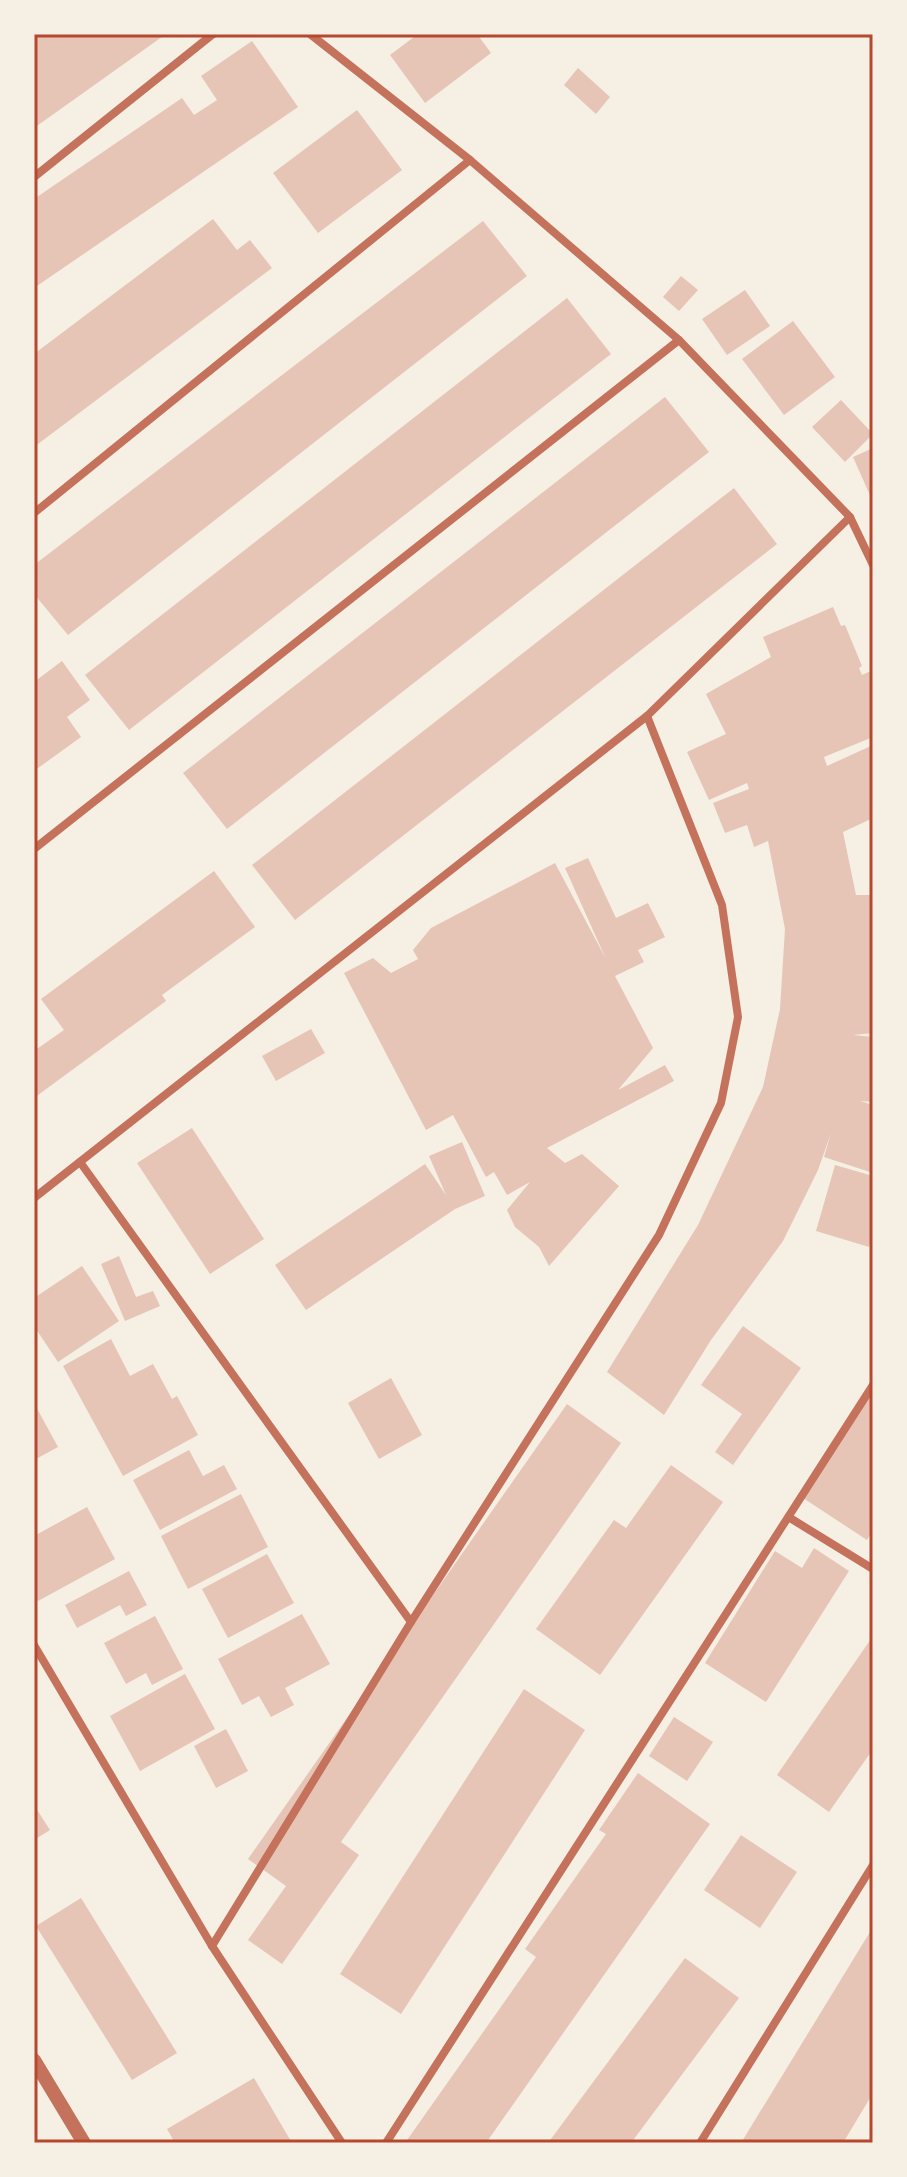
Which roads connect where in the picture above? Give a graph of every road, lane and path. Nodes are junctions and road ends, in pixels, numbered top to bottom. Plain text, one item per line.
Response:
1 (213, 34) edge
2 (310, 34) edge
3 (470, 160) junction
4 (34, 177) edge
5 (679, 340) junction
6 (34, 513) edge
7 (850, 517) junction
8 (873, 565) edge
9 (647, 716) junction
10 (34, 849) edge
11 (80, 1162) junction
12 (34, 1198) edge
13 (873, 1385) edge
14 (790, 1518) junction
15 (873, 1569) edge
16 (411, 1622) junction
17 (34, 1645) edge
18 (873, 1865) edge
19 (212, 1946) junction
20 (34, 2060) edge
21 (84, 2143) edge
22 (342, 2143) edge
23 (386, 2143) edge
24 (700, 2143) edge

1 - 4 street
2 - 3 street
3 - 5 street
3 - 6 street
5 - 7 street
5 - 10 street
7 - 8 street
7 - 9 street
9 - 11 street
9 - 16 street
11 - 12 street
11 - 16 street
13 - 14 street
14 - 15 street
14 - 23 street
16 - 19 street
17 - 19 street
18 - 24 street
19 - 22 street
20 - 21 street

